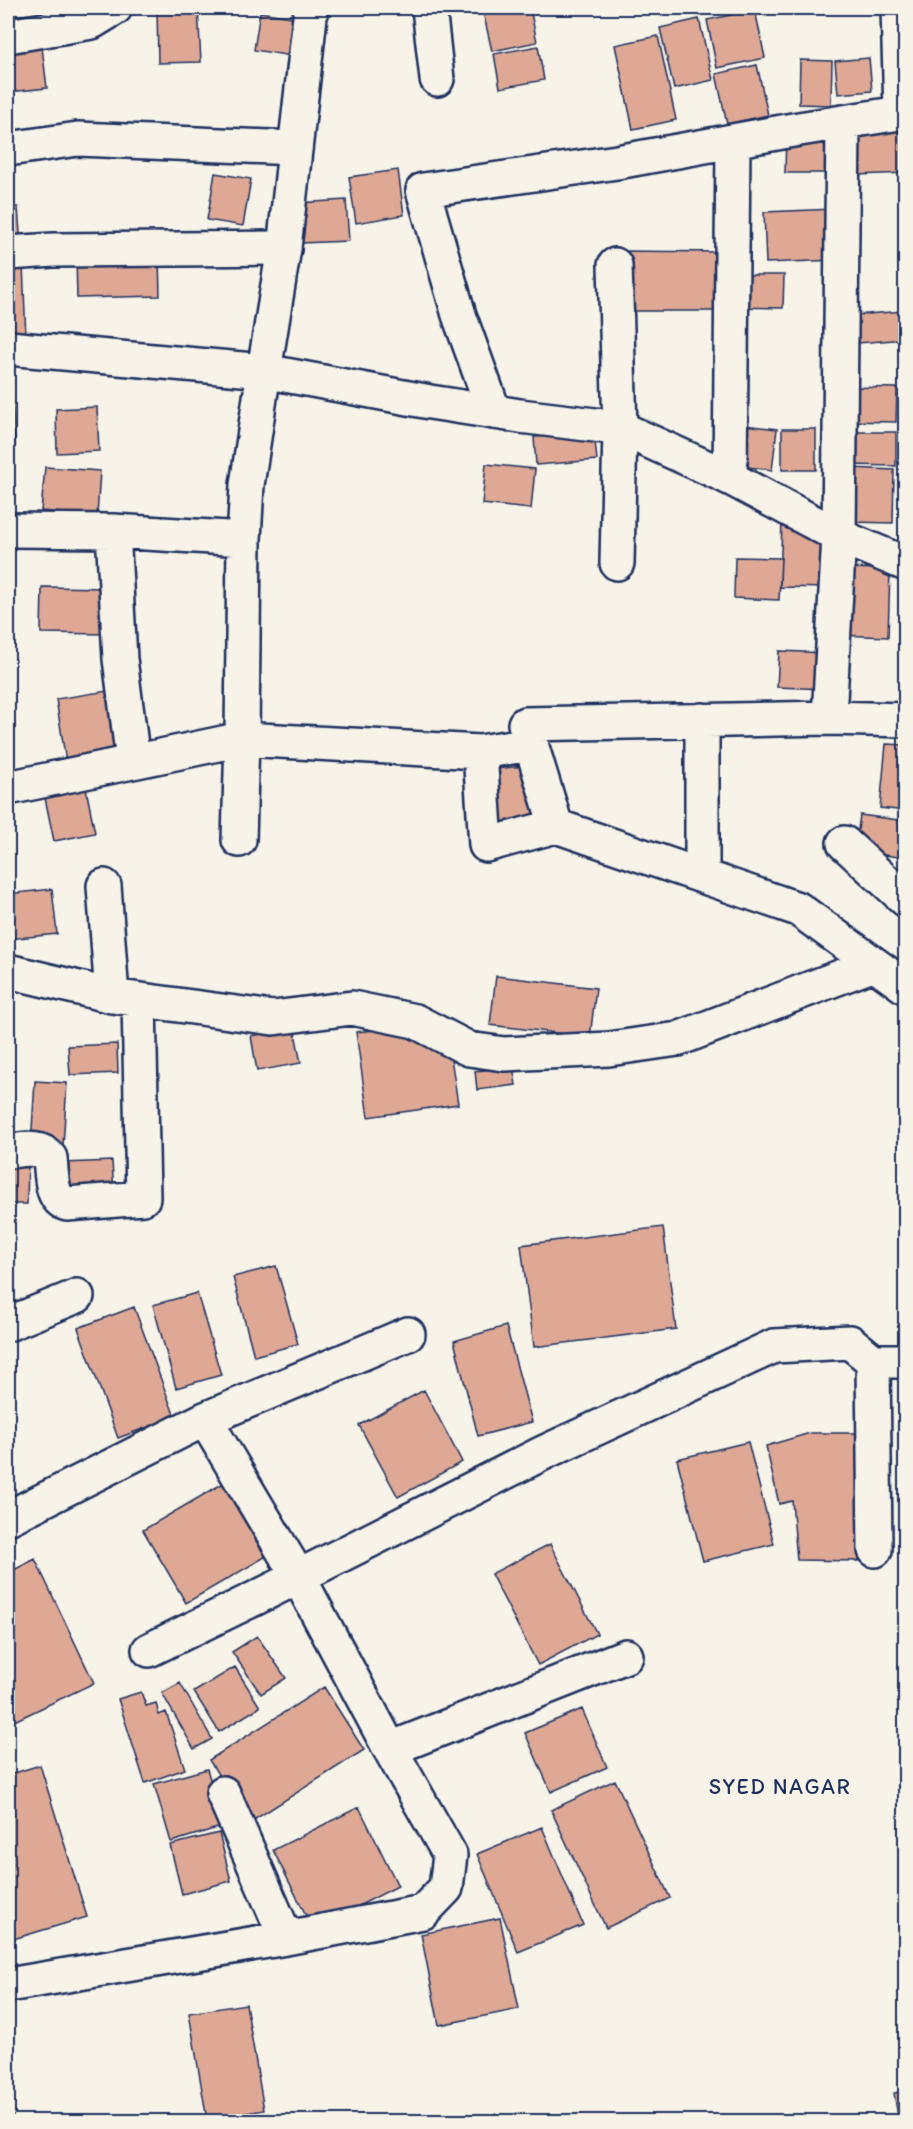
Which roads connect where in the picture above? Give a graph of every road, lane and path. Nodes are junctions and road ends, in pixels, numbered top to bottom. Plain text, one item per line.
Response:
1 (115, 8) edge
2 (311, 8) edge
3 (429, 8) edge
4 (898, 8) edge
5 (8, 36) edge
6 (436, 79) dead end
7 (903, 113) edge
8 (843, 122) junction
9 (733, 142) junction
10 (295, 148) junction
11 (8, 149) edge
12 (284, 248) junction
13 (8, 253) edge
14 (615, 265) dead end
15 (8, 348) edge
16 (264, 371) junction
17 (494, 412) junction
18 (620, 429) junction
19 (730, 478) junction
20 (8, 530) edge
21 (113, 531) junction
22 (839, 537) junction
23 (244, 539) junction
24 (617, 563) dead end
25 (906, 564) edge
26 (829, 718) junction
27 (702, 720) junction
28 (906, 720) edge
29 (242, 739) junction
30 (531, 744) junction
31 (480, 752) junction
32 (133, 761) junction
33 (8, 788) edge
34 (556, 826) junction
35 (239, 840) dead end
36 (844, 843) dead end
37 (702, 876) junction
38 (104, 886) dead end
39 (906, 900) edge
40 (874, 964) junction
41 (8, 971) edge
42 (906, 987) edge
43 (126, 998) junction
44 (8, 1151) edge
45 (77, 1296) dead end
46 (8, 1324) edge
47 (408, 1334) dead end
48 (873, 1361) junction
49 (906, 1361) edge
50 (205, 1419) junction
51 (8, 1518) edge
52 (875, 1550) dead end
53 (298, 1576) junction
54 (149, 1650) dead end
55 (626, 1656) dead end
56 (390, 1749) junction
57 (223, 1793) dead end
58 (286, 1938) junction
59 (8, 1985) edge

1 - 5 street
2 - 10 street
3 - 6 street
4 - 7 street
7 - 8 street
8 - 9 street
8 - 22 street
9 - 17 street
9 - 19 street
10 - 11 street
10 - 12 street
12 - 13 street
12 - 16 street
14 - 18 street
15 - 16 street
16 - 17 street
16 - 23 street
17 - 18 street
18 - 19 street
18 - 24 street
19 - 22 street
20 - 21 street
21 - 23 street
21 - 32 street
22 - 25 street
22 - 26 street
23 - 29 street
26 - 27 street
26 - 28 street
27 - 30 street
27 - 37 street
29 - 31 street
29 - 32 street
29 - 35 street
30 - 31 street
30 - 34 street
31 - 34 street
32 - 33 street
34 - 37 street
36 - 39 street
37 - 40 street
38 - 43 street
40 - 42 street
40 - 43 street
41 - 43 street
43 - 44 street
45 - 46 street
47 - 50 street
48 - 49 street
48 - 52 street
48 - 53 street
50 - 51 street
50 - 53 street
53 - 54 street
53 - 56 street
55 - 56 street
56 - 58 street
57 - 58 street
58 - 59 street

